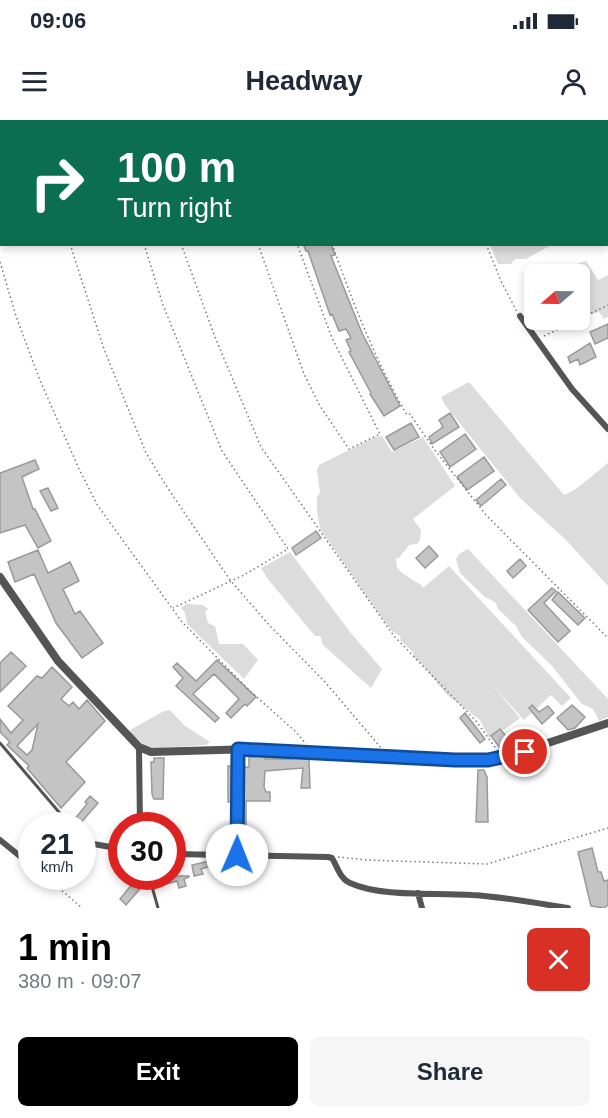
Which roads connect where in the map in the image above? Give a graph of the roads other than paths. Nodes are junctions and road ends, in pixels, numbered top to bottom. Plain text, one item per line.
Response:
1 (520, 316) road end
2 (608, 429) edge
3 (0, 577) edge
4 (608, 723) edge
5 (0, 743) edge
6 (139, 747) junction
7 (238, 749) junction
8 (59, 812) edge
9 (140, 812) edge
10 (0, 840) edge
11 (186, 854) edge
12 (18, 855) edge
13 (237, 855) junction
14 (153, 890) edge
15 (418, 893) junction
16 (158, 908) edge
17 (422, 908) edge
18 (568, 908) edge

1 - 2 street
3 - 6 street
4 - 7 street
5 - 8 lane
6 - 7 street
6 - 9 street
7 - 13 street
10 - 12 street
11 - 13 street
13 - 15 street
14 - 16 lane
15 - 17 street
15 - 18 street

